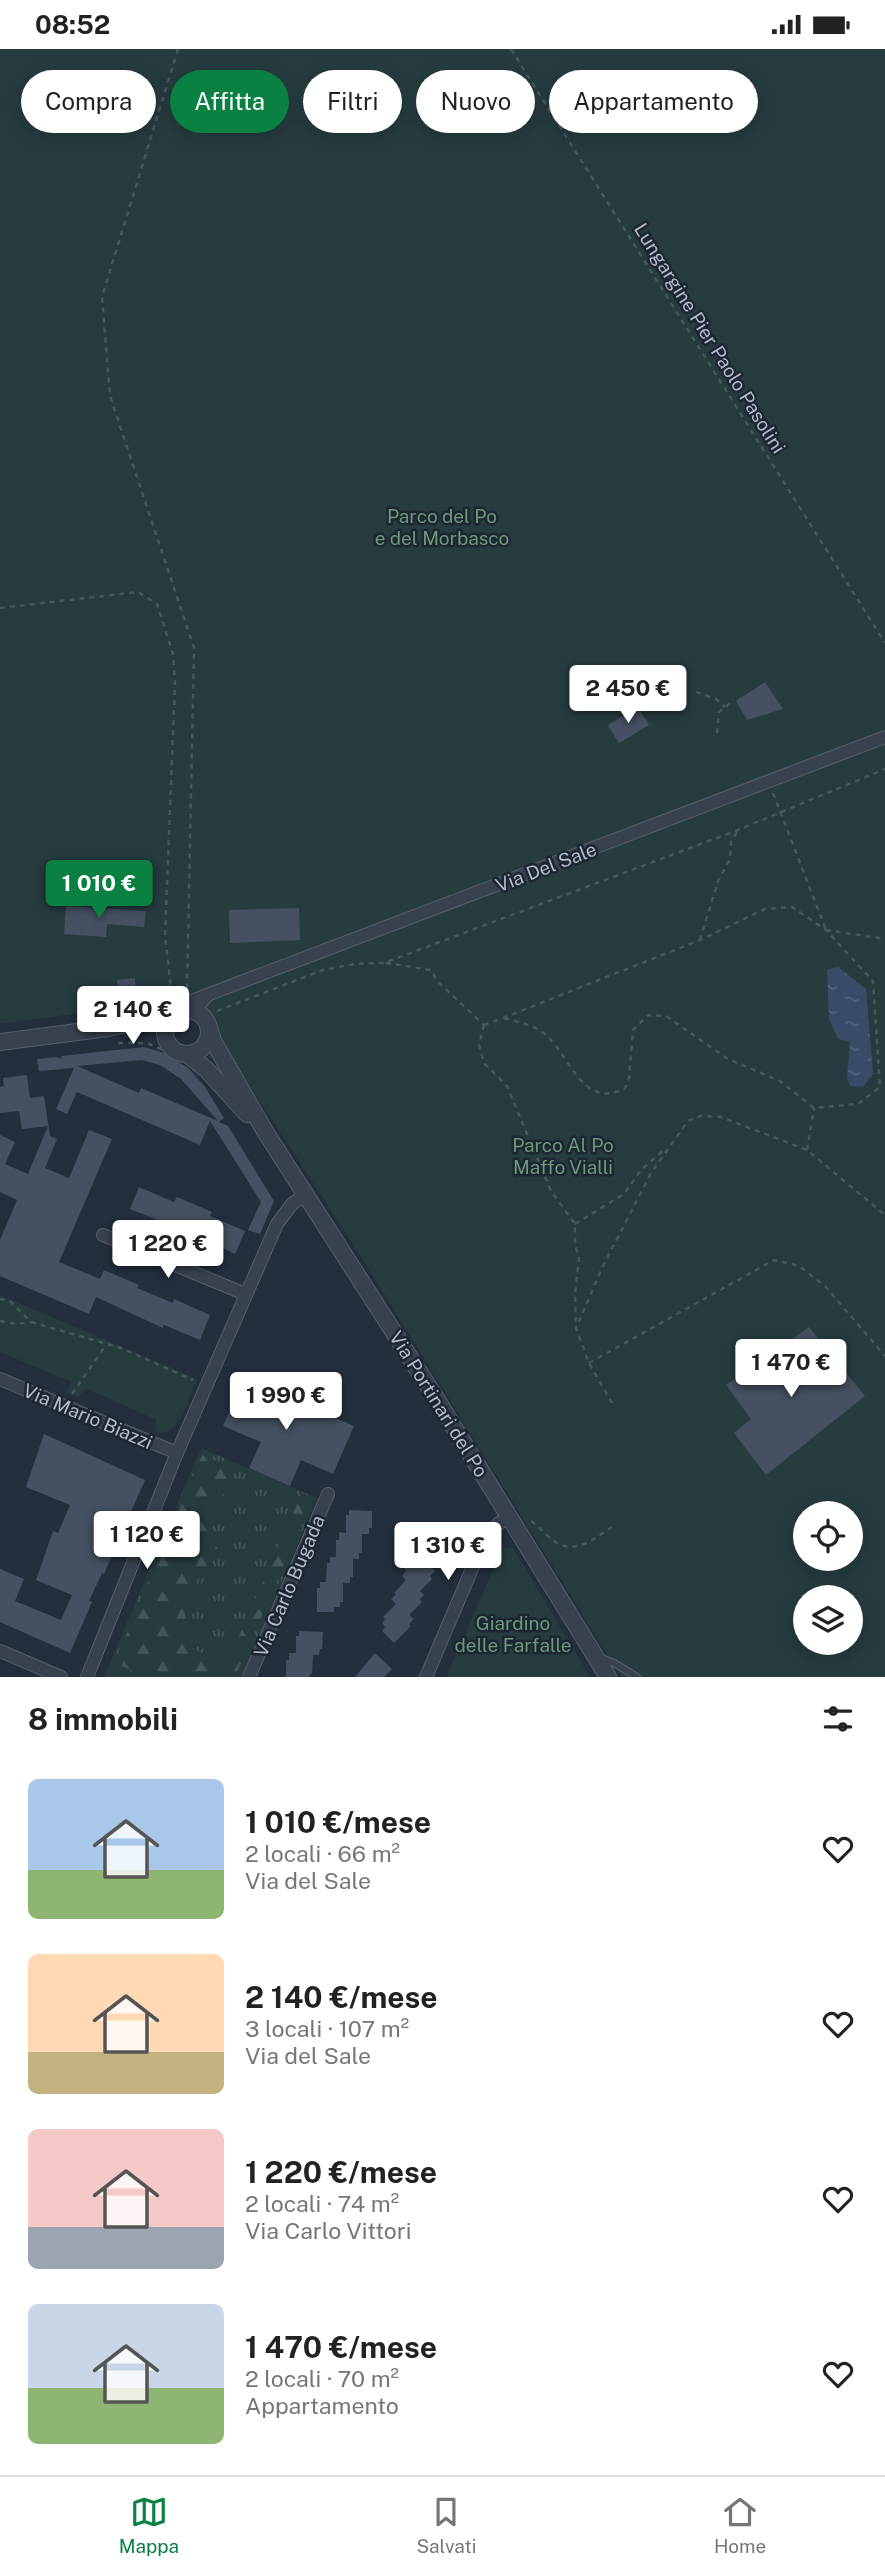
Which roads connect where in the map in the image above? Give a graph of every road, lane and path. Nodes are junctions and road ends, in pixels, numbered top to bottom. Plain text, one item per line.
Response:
1 (178, 49) edge
2 (511, 49) edge
3 (0, 608) edge
4 (885, 643) edge
5 (696, 692) dead end
6 (734, 700) dead end
7 (725, 707) junction
8 (717, 733) dead end
9 (885, 737) edge
10 (885, 769) edge
11 (769, 783) junction
12 (779, 812) junction
13 (738, 830) junction
14 (826, 930) junction
15 (885, 939) edge
16 (700, 940) junction
17 (384, 963) junction
18 (207, 996) junction
19 (182, 1010) junction
20 (503, 1017) junction
21 (208, 1020) junction
22 (484, 1025) junction
23 (103, 1029) junction
24 (0, 1042) edge
25 (176, 1050) junction
26 (814, 1108) junction
27 (266, 1133) junction
28 (671, 1144) junction
29 (807, 1150) junction
30 (306, 1194) junction
31 (885, 1215) edge
32 (575, 1224) junction
33 (103, 1235) dead end
34 (245, 1294) junction
35 (0, 1299) edge
36 (0, 1321) edge
37 (31, 1322) junction
38 (576, 1328) junction
39 (106, 1345) junction
40 (885, 1356) edge
41 (589, 1363) junction
42 (0, 1379) edge
43 (206, 1386) junction
44 (612, 1403) dead end
45 (67, 1407) junction
46 (177, 1453) junction
47 (328, 1494) dead end
48 (509, 1516) junction
49 (612, 1527) dead end
50 (0, 1651) edge
51 (594, 1655) junction
52 (61, 1677) edge
53 (87, 1677) edge
54 (249, 1677) edge
55 (426, 1677) edge
56 (608, 1677) edge
57 (637, 1677) edge

1 - 19 path
2 - 4 path, Lungargine Pier Paolo Pasolini
3 - 19 path
5 - 7 path
6 - 7 path
7 - 8 path
9 - 11 street, Via Del Sale
10 - 12 path
11 - 12 path
11 - 18 street, Via Del Sale
12 - 13 path
12 - 14 path
13 - 16 path
13 - 17 path
14 - 15 path
14 - 16 path
14 - 26 path
16 - 20 path
17 - 21 path
17 - 22 path
18 - 19 street
18 - 21 street
19 - 21 street
19 - 23 street
19 - 25 street
20 - 22 path
20 - 26 path
21 - 25 street
21 - 27 street, Via Portinari del Po
22 - 32 path
23 - 24 street
23 - 25 street
23 - 25 path
25 - 27 street, Via Portinari del Po
26 - 29 path
27 - 30 street, Via Portinari del Po
28 - 29 path
28 - 32 path
28 - 38 path
29 - 31 path
30 - 34 street
30 - 48 street, Via Portinari del Po
32 - 38 path
33 - 34 street
34 - 43 street
35 - 37 path
36 - 37 path
37 - 39 path
38 - 41 path
39 - 43 path
39 - 45 path
40 - 41 path
41 - 44 path
42 - 45 street, Via Mario Biazzi
43 - 46 street
45 - 46 street, Via Mario Biazzi
46 - 53 street
47 - 54 street, Via Carlo Bugada
48 - 49 path
48 - 51 street, Via Portinari del Po
48 - 55 street
50 - 52 street
51 - 56 street, Via Portinari del Po
51 - 57 lane

